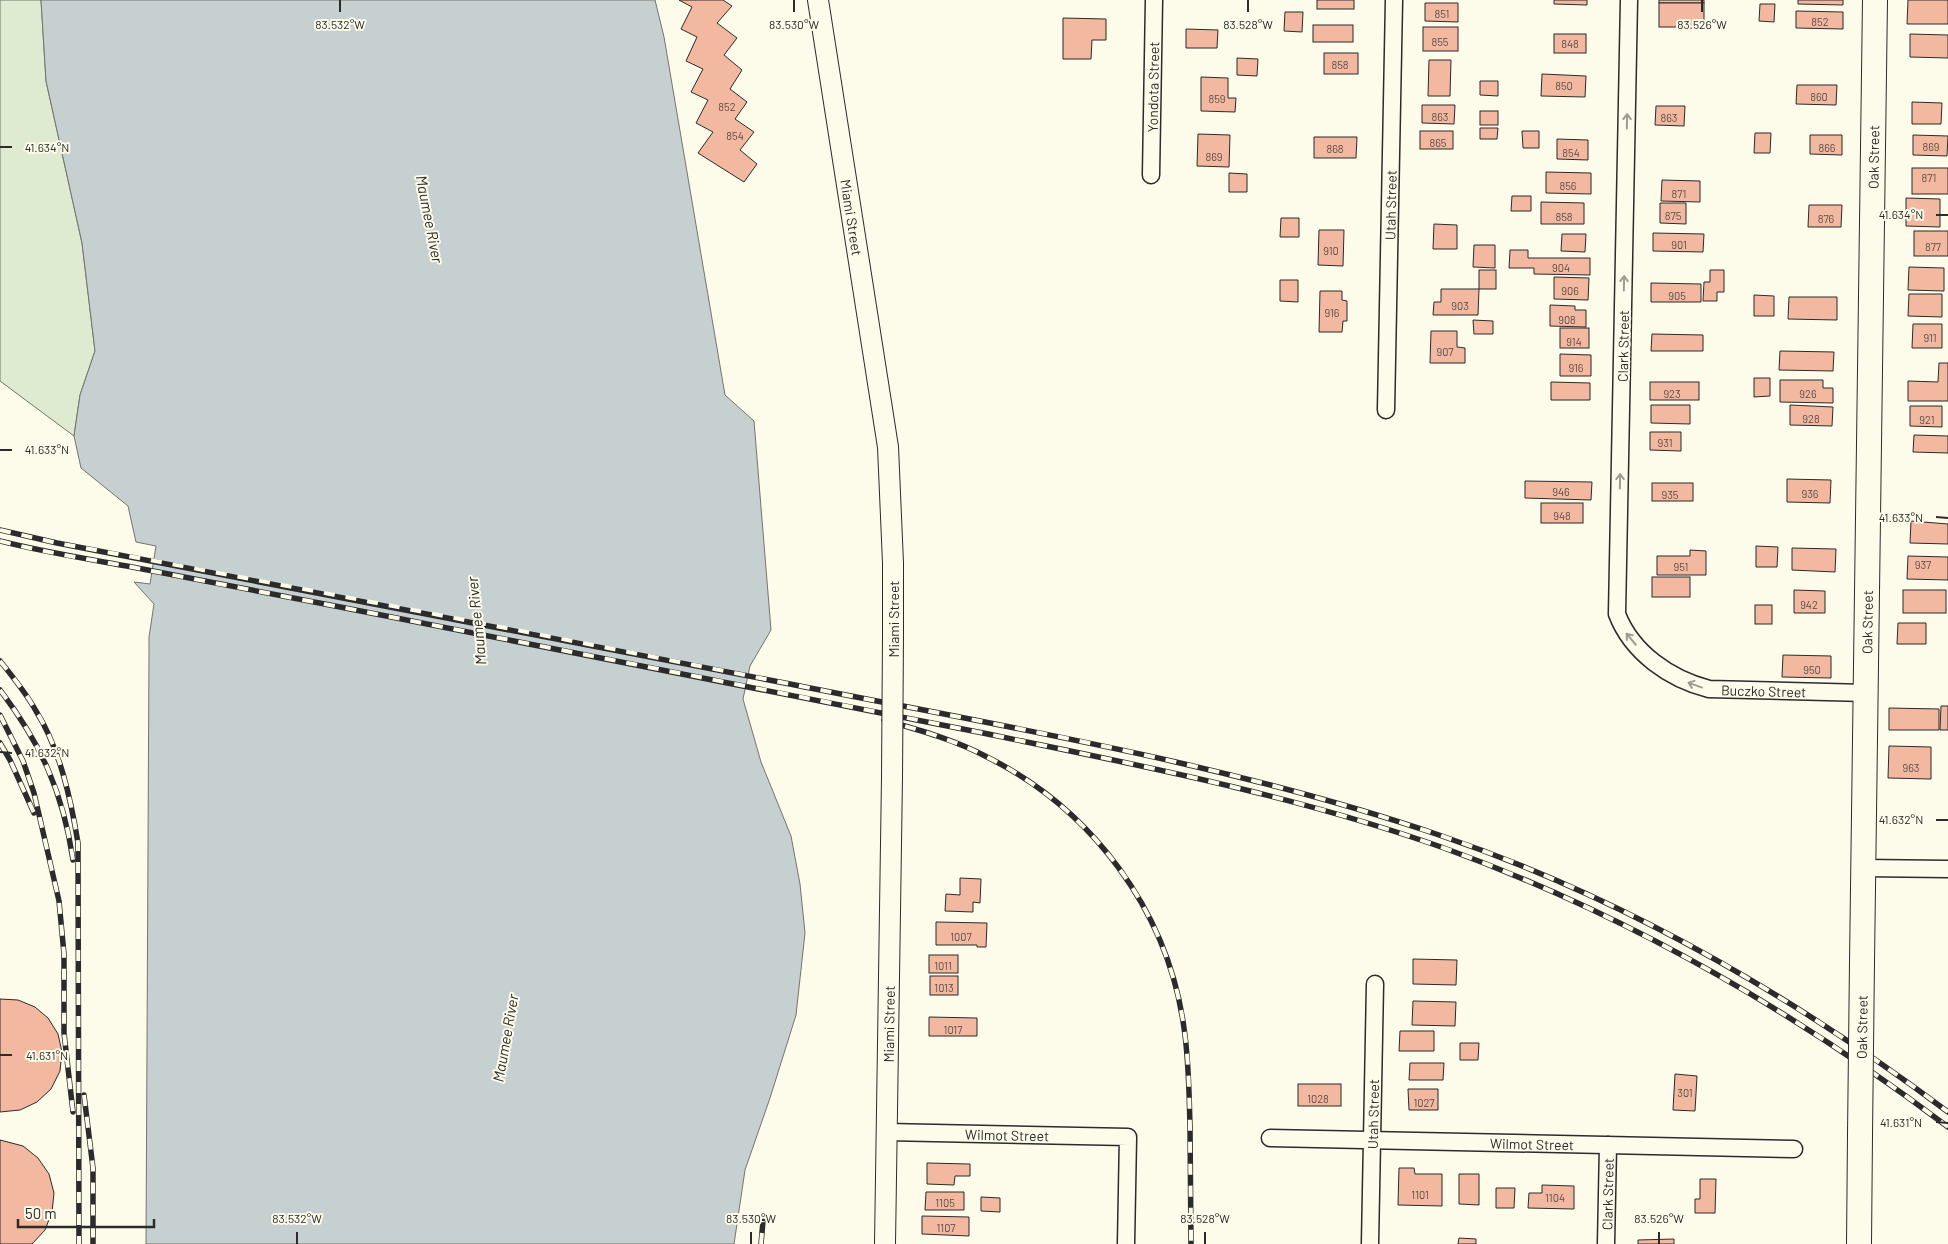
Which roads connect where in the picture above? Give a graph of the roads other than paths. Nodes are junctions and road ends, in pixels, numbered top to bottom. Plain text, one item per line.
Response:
1 (818, 0) edge
2 (1154, 0) edge
3 (1394, 0) edge
4 (1629, 0) edge
5 (1876, 0) edge
6 (1151, 174) dead end
7 (1386, 410) dead end
8 (1667, 672) joint
9 (1866, 693) junction
10 (1863, 868) junction
11 (1948, 869) edge
12 (1375, 984) dead end
13 (886, 1132) junction
14 (1270, 1138) dead end
15 (1372, 1140) junction
16 (1608, 1145) junction
17 (1794, 1149) dead end
18 (884, 1244) edge
19 (1126, 1244) edge
20 (1370, 1244) edge
21 (1606, 1244) edge
22 (1859, 1244) edge

1 - 13 street, Miami Street, bridge
2 - 6 street, Yondota Street
3 - 7 street, Utah Street
8 -> 4 street, Clark Street
5 - 9 main road, Oak Street
9 -> 8 street, Buczko Street
9 - 10 main road, Oak Street
10 - 11 street
10 - 22 main road, Oak Street, bridge
12 - 15 street, Utah Street
13 - 18 street, Miami Street
13 - 19 street, Wilmot Street
14 - 15 street, Wilmot Street
15 - 16 street, Wilmot Street
15 - 20 street, Utah Street
16 - 17 street, Wilmot Street
16 - 21 street, Clark Street

